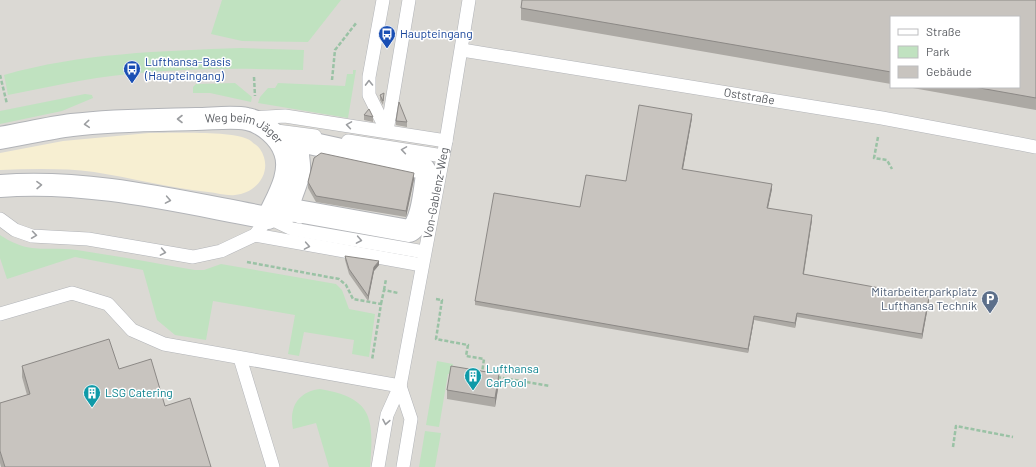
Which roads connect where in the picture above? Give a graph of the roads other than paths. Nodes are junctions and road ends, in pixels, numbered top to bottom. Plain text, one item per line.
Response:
1 (383, 0) edge
2 (409, 0) edge
3 (469, 0) edge
4 (462, 50) junction
5 (247, 119) junction
6 (269, 130) junction
7 (387, 132) junction
8 (0, 138) edge
9 (446, 140) junction
10 (1036, 147) edge
11 (443, 156) junction
12 (428, 174) joint
13 (0, 186) edge
14 (268, 218) junction
15 (0, 219) edge
16 (255, 235) junction
17 (427, 238) junction
18 (290, 242) junction
19 (424, 252) junction
20 (422, 265) junction
21 (0, 314) edge
22 (240, 358) junction
23 (400, 386) junction
24 (273, 467) edge
25 (378, 467) edge
26 (403, 467) edge

7 -> 1 lane
2 - 7 lane
3 - 4 lane, Von-Gablenz-Weg
4 - 9 lane, Von-Gablenz-Weg
4 - 10 lane, Oststraße
5 - 6 street, Weg beim Jäger
7 -> 5 lane
5 -> 8 street, Weg beim Jäger
11 -> 6 lane
6 - 14 street, Weg beim Jäger
7 - 9 lane
9 - 11 lane, Von-Gablenz-Weg
11 - 17 lane, Von-Gablenz-Weg
12 - 12 street
13 -> 14 street
14 - 16 lane
14 - 17 lane
14 - 18 lane
14 -> 19 lane
15 -> 16 lane
16 - 18 lane
17 - 19 lane, Von-Gablenz-Weg
18 -> 20 lane
19 - 20 lane, Von-Gablenz-Weg
20 - 23 lane, Von-Gablenz-Weg
21 - 22 lane
22 - 23 lane
22 - 24 lane
23 -> 25 lane, Von-Gablenz-Weg
23 - 26 lane, Von-Gablenz-Weg

